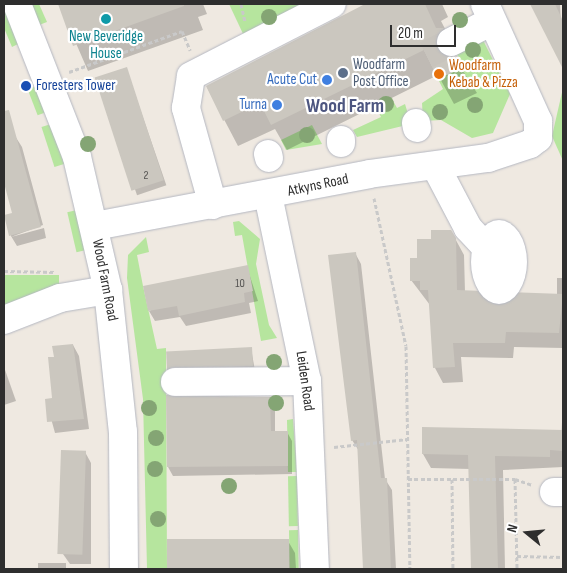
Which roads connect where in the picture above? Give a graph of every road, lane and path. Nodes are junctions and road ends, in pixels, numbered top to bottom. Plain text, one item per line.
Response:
1 (17, 4) edge
2 (332, 4) edge
3 (483, 16) edge
4 (451, 42) tunnel mouth
5 (199, 68) junction
6 (50, 79) junction
7 (436, 167) junction
8 (369, 174) junction
9 (268, 195) junction
10 (213, 205) junction
11 (95, 226) junction
12 (477, 237) dead end
13 (4, 271) edge
14 (63, 272) dead end
15 (108, 290) junction
16 (4, 320) edge
17 (307, 381) junction
18 (176, 382) dead end
19 (408, 440) junction
20 (313, 447) junction
21 (408, 479) junction
22 (452, 479) junction
23 (515, 479) junction
24 (559, 492) edge
25 (517, 556) junction
26 (563, 557) edge
27 (124, 569) edge
28 (315, 569) edge
29 (410, 569) edge
30 (453, 569) edge
31 (517, 569) edge

1 - 6 street, Wood Farm Road
2 - 5 street
3 - 4 street
3 - 7 street, Atkyns Road
5 - 6 path
5 - 10 street
6 - 11 street, Wood Farm Road
7 - 8 street, Atkyns Road
7 - 12 street
8 - 9 street, Atkyns Road
8 - 19 path
9 - 10 street, Atkyns Road
9 - 17 street, Leiden Road
10 - 11 street, Atkyns Road
11 - 15 street, Wood Farm Road
13 - 14 path
15 - 16 street
15 - 27 street, Wood Farm Road
17 - 18 street
17 - 20 street, Leiden Road
19 - 20 path
19 - 21 path
20 - 28 street, Leiden Road
21 - 22 path
21 - 29 path
22 - 23 path
22 - 30 path
23 - 24 path
23 - 25 path
25 - 26 path
25 - 31 path

